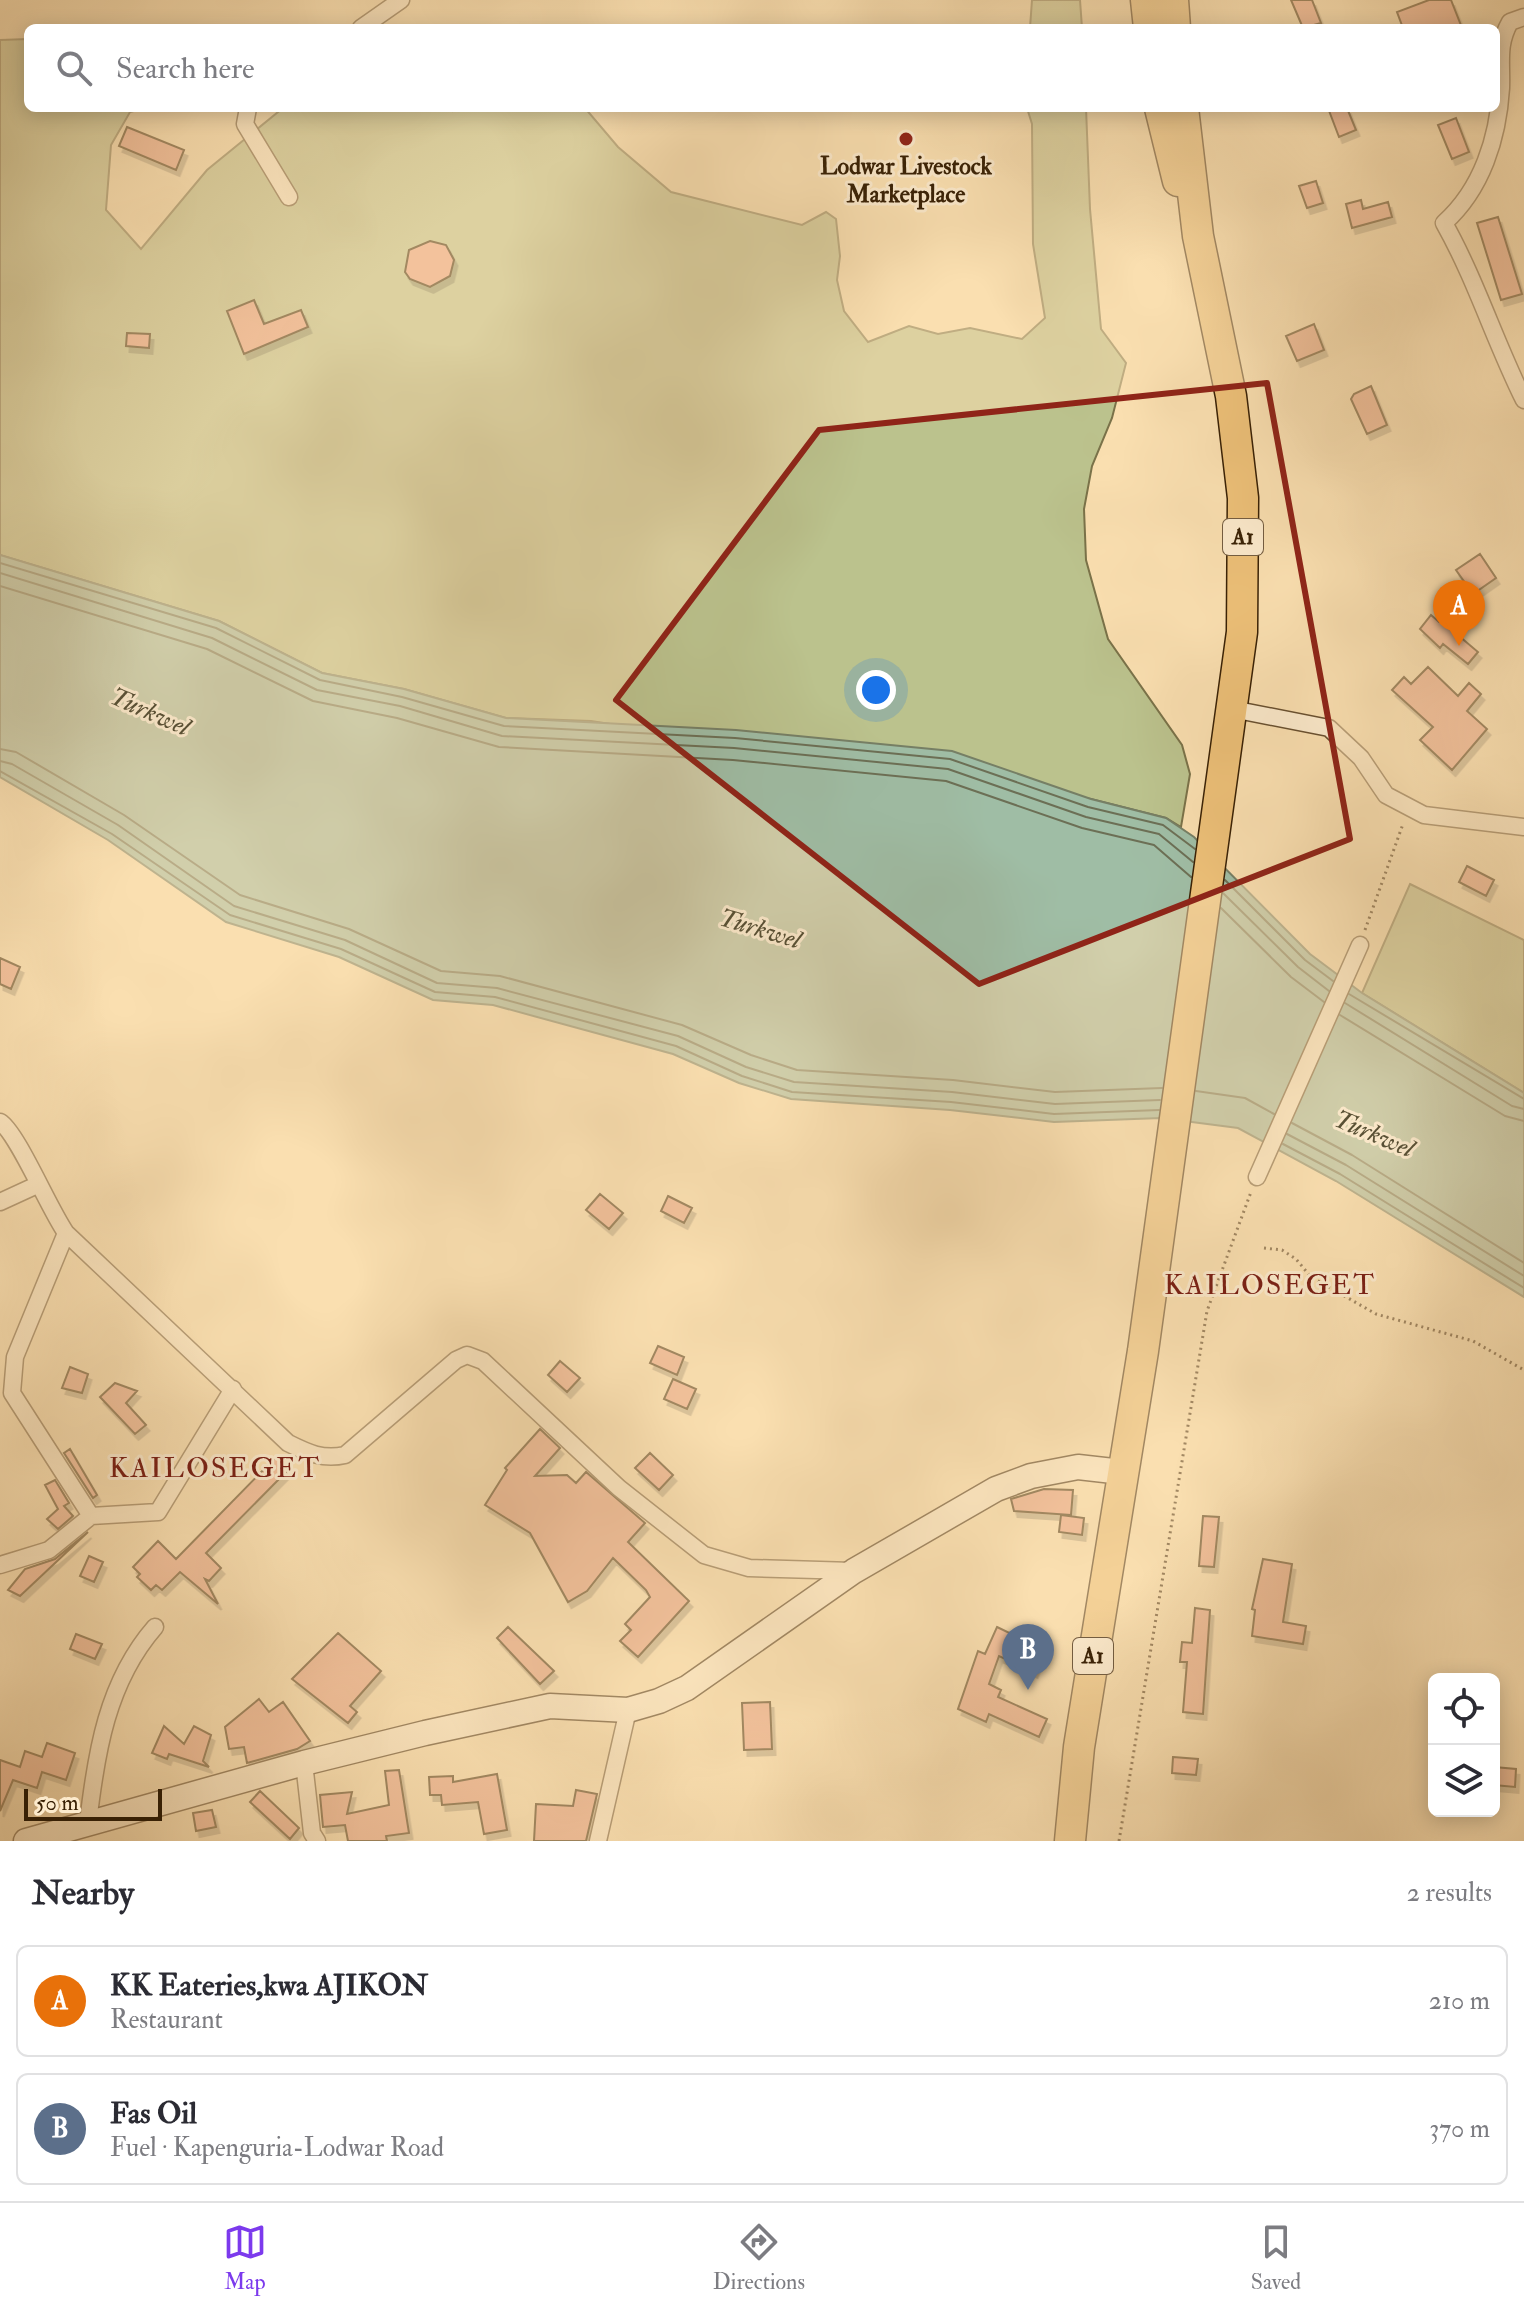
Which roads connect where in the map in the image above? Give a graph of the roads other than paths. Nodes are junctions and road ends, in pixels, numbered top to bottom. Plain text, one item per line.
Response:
1 (401, 0) edge
2 (1146, 0) edge
3 (1173, 0) edge
4 (1524, 17) edge
5 (367, 24) edge
6 (1149, 24) edge
7 (1175, 24) edge
8 (1500, 43) edge
9 (247, 112) edge
10 (1161, 112) edge
11 (1183, 112) edge
12 (1498, 112) edge
13 (289, 197) dead end
14 (1198, 236) junction
15 (1524, 400) edge
16 (1232, 709) junction
17 (1524, 827) edge
18 (1360, 945) road end
19 (0, 1122) edge
20 (1257, 1177) road end
21 (37, 1185) junction
22 (0, 1202) edge
23 (66, 1233) junction
24 (233, 1389) junction
25 (1122, 1472) junction
26 (91, 1516) junction
27 (0, 1565) edge
28 (854, 1571) junction
29 (155, 1627) dead end
30 (628, 1710) junction
31 (304, 1763) junction
32 (88, 1823) junction
33 (26, 1841) edge
34 (317, 1841) edge
35 (598, 1841) edge
36 (1070, 1841) edge

1 - 5 street
2 - 6 highway
3 - 7 highway
4 - 8 street
9 - 13 street
10 - 14 highway, A1
11 - 14 highway, A1
12 - 15 street
14 - 16 highway, A1
16 - 17 street
16 - 25 highway, A1
18 - 20 street
19 - 21 street
21 - 22 street
21 - 23 street
23 - 24 street
23 - 26 street
24 - 26 street
24 - 28 street
25 - 28 street
25 - 36 highway, A1
26 - 27 street
28 - 30 street
29 - 32 street
30 - 31 street
30 - 35 street
31 - 32 street
31 - 34 street
32 - 33 street

